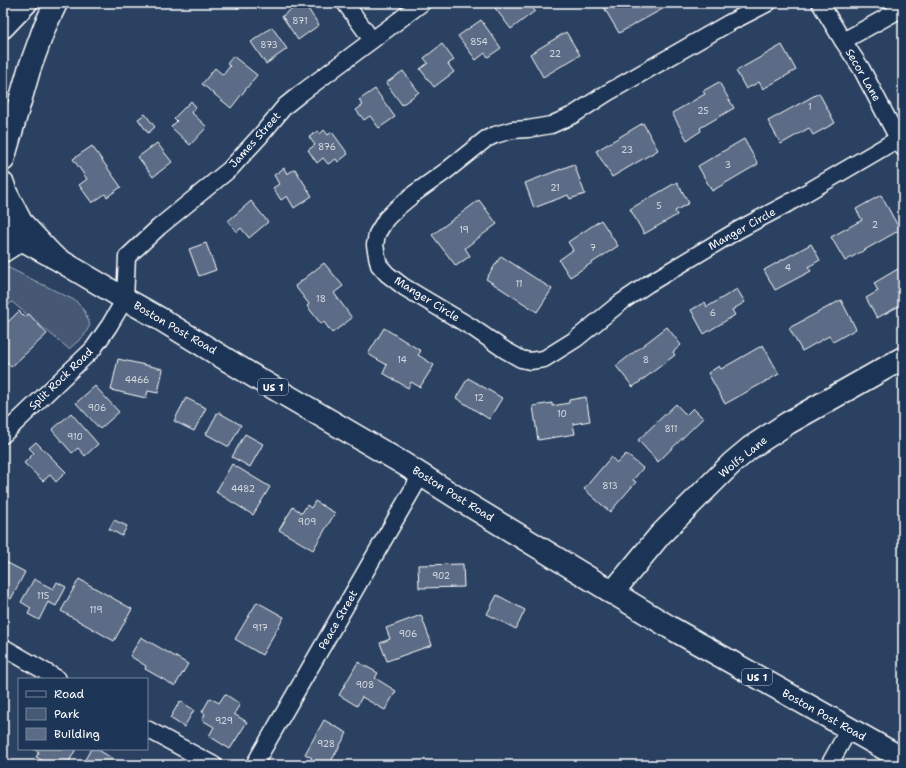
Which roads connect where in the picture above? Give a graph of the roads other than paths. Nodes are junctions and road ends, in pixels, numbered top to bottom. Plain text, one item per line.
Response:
1 (26, 3) edge
2 (56, 3) edge
3 (345, 3) edge
4 (422, 3) edge
5 (768, 3) edge
6 (820, 3) edge
7 (903, 8) edge
8 (3, 27) edge
9 (372, 40) junction
10 (843, 41) junction
11 (901, 144) edge
12 (3, 157) edge
13 (3, 184) edge
14 (3, 229) edge
15 (22, 239) junction
16 (3, 251) edge
17 (54, 257) junction
18 (125, 299) junction
19 (903, 358) edge
20 (3, 435) edge
21 (421, 475) junction
22 (612, 592) junction
23 (3, 647) edge
24 (56, 678) edge
25 (849, 729) junction
26 (148, 730) edge
27 (903, 759) edge
28 (214, 765) edge
29 (254, 765) edge
30 (829, 765) edge

1 - 8 main road
2 - 12 main road
3 - 9 street
4 - 9 street, James Street
5 - 11 street, Manger Circle
6 - 10 street, Secor Lane
7 - 10 street
9 - 18 street, James Street
10 - 11 street, Secor Lane
13 - 17 main road
14 - 15 main road, Boston Post Road / US 1
15 - 16 main road
15 - 17 main road, Boston Post Road / US 1
17 - 18 main road, Boston Post Road / US 1
18 - 20 street, Split Rock Road
18 - 21 main road, Boston Post Road / US 1
19 - 22 main road, Wolfs Lane
21 - 22 main road, Boston Post Road / US 1
21 - 29 street, Peace Street
22 - 25 main road, Boston Post Road / US 1
23 - 24 street
25 - 27 main road, Boston Post Road / US 1
25 - 30 street
26 - 28 street

